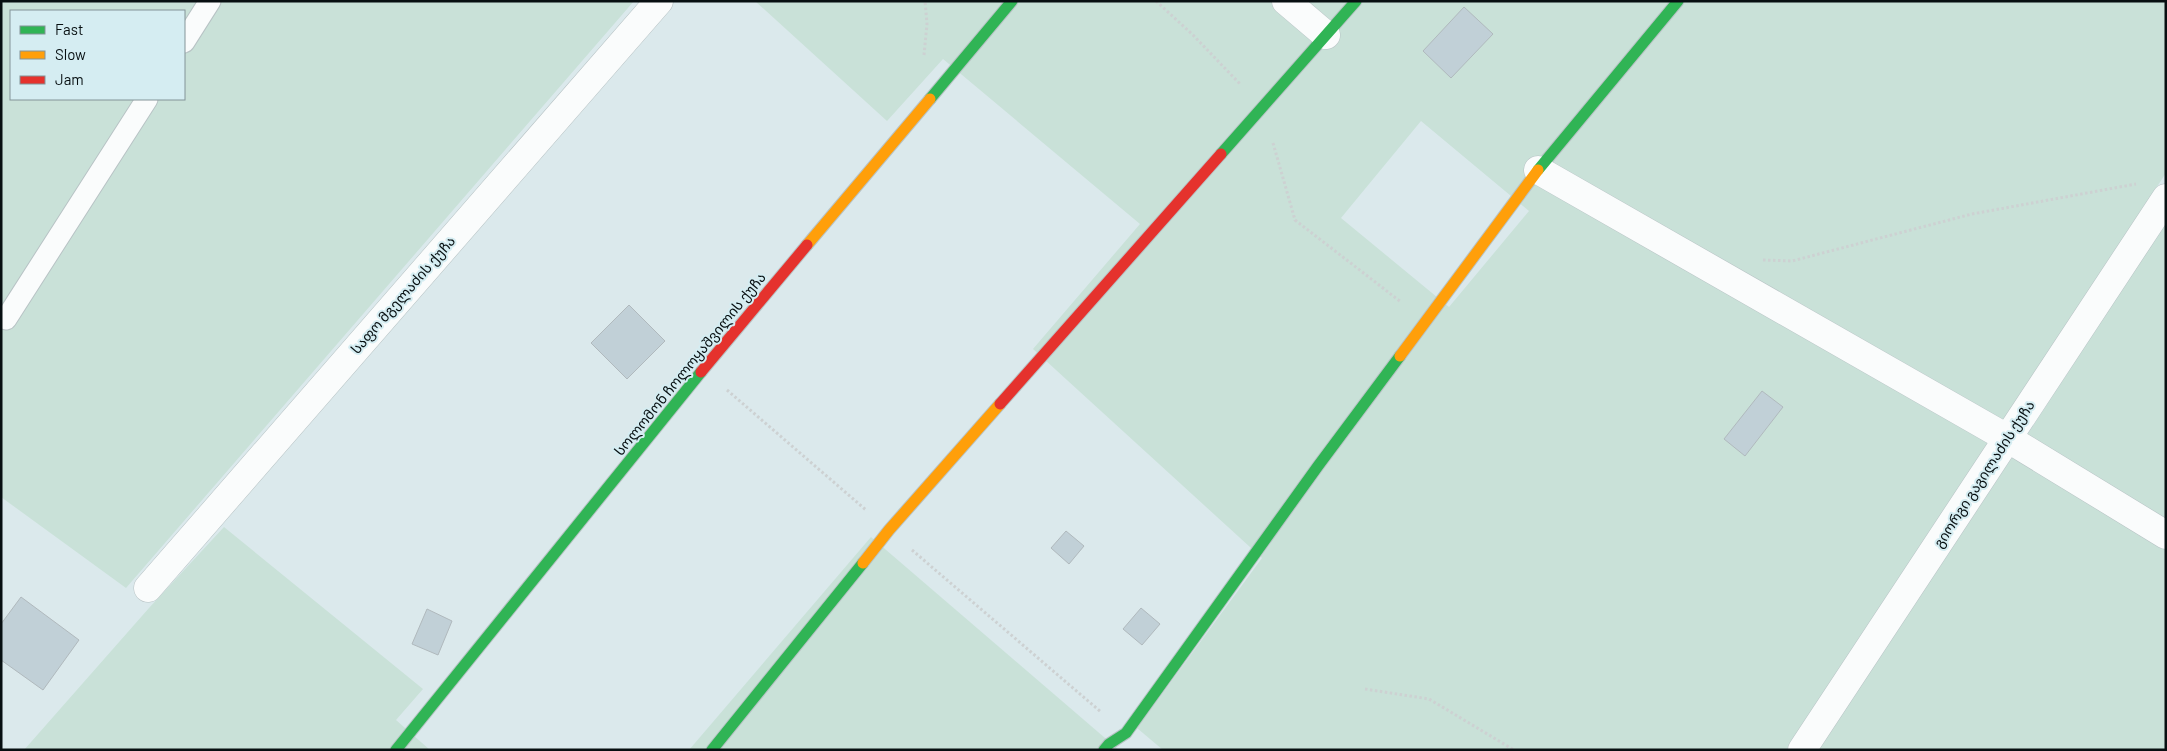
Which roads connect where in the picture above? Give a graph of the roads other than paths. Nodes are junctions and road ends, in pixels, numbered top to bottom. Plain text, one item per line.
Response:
1 (210, 1) edge
2 (659, 1) edge
3 (1012, 1) edge
4 (1286, 1) edge
5 (1356, 1) edge
6 (1678, 1) edge
7 (1326, 35) junction
8 (185, 40) edge
9 (146, 100) edge
10 (1538, 170) junction
11 (2166, 198) edge
12 (6, 319) dead end
13 (2007, 438) junction
14 (2166, 535) edge
15 (148, 588) dead end
16 (396, 750) edge
17 (712, 750) edge
18 (1104, 750) edge
19 (1802, 750) edge

1 - 8 lane
2 - 15 street, საფო მგელაძის ქუჩა
3 - 16 street, სოლომონ ჩოლოყაშვილის ქუჩა
4 - 7 street
5 - 7 street
6 - 10 street
7 - 17 street
9 - 12 lane
10 - 13 street
10 - 18 street
11 - 13 street, გიორგი გაგილაძის ქუჩა
13 - 14 street
13 - 19 street, გიორგი გაგილაძის ქუჩა

